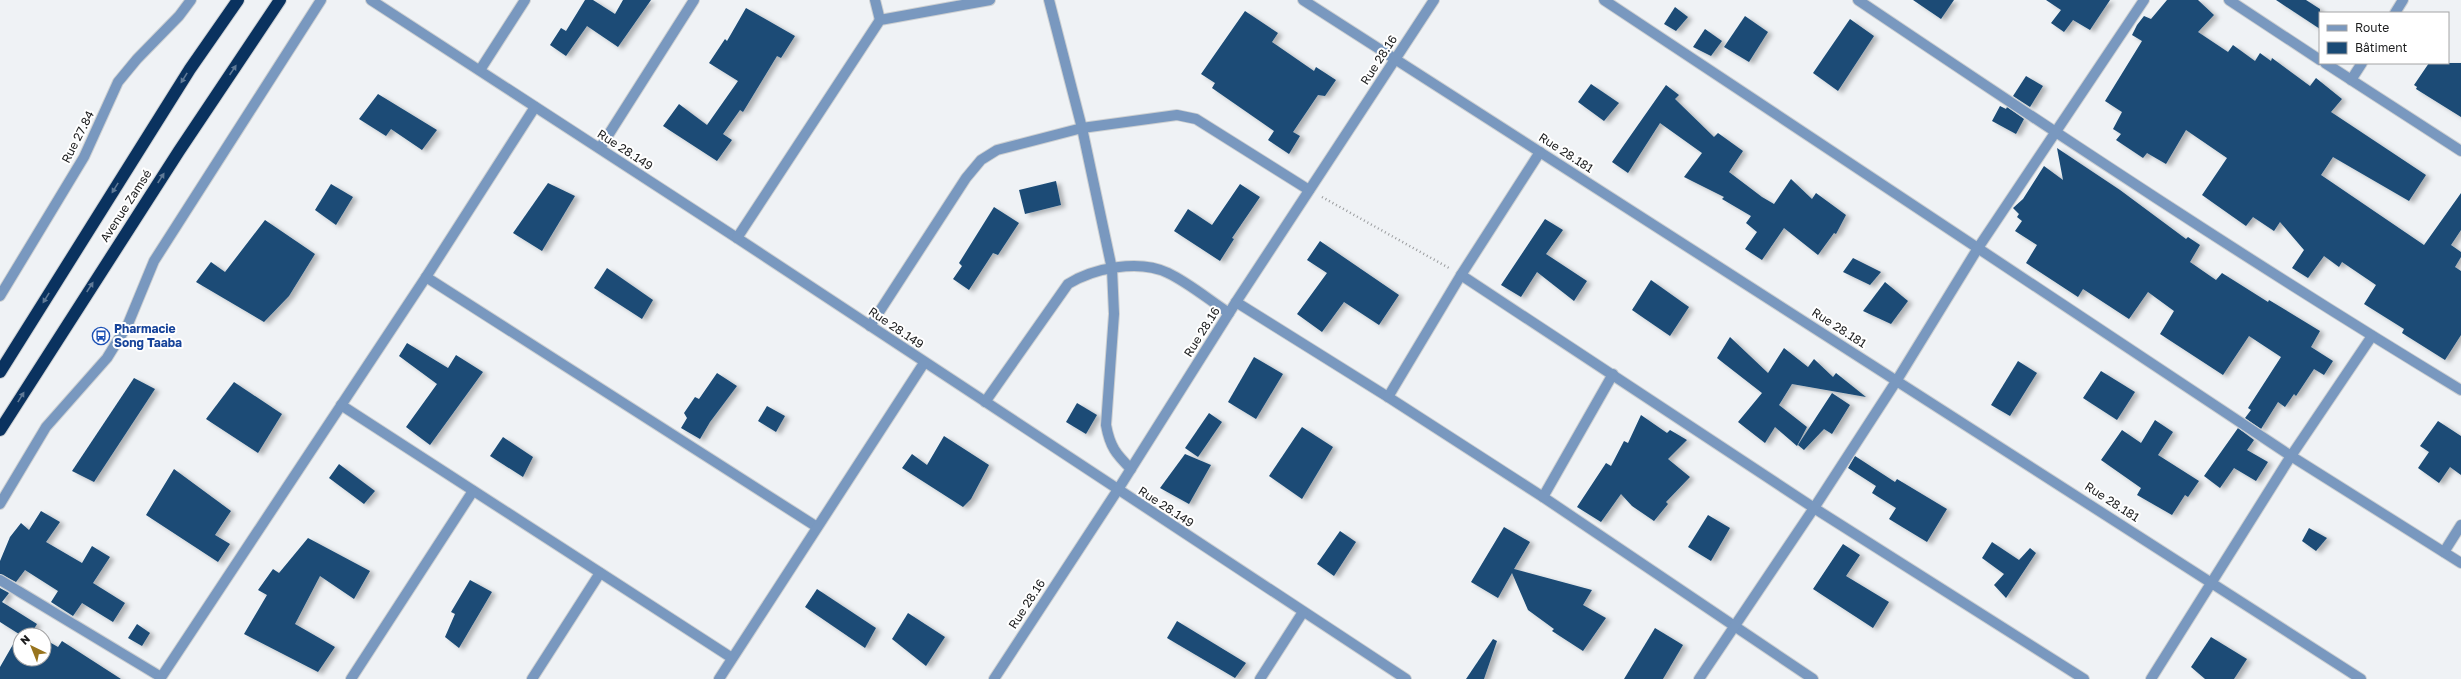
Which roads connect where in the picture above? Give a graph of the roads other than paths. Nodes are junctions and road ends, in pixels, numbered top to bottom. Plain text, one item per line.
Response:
1 (191, 0) edge
2 (238, 0) edge
3 (280, 0) edge
4 (321, 0) edge
5 (371, 0) edge
6 (525, 0) edge
7 (694, 0) edge
8 (875, 0) edge
9 (990, 0) edge
10 (1048, 0) edge
11 (1302, 0) edge
12 (1434, 0) edge
13 (1604, 0) edge
14 (1858, 0) edge
15 (2144, 0) edge
16 (2229, 0) edge
17 (2403, 0) edge
18 (2396, 12) edge
19 (880, 20) junction
20 (2319, 59) edge
21 (1395, 60) junction
22 (2327, 64) edge
23 (2361, 64) edge
24 (480, 70) junction
25 (2351, 80) junction
26 (535, 106) junction
27 (1082, 128) junction
28 (2054, 132) junction
29 (600, 148) junction
30 (2461, 151) edge
31 (1540, 152) junction
32 (1309, 190) junction
33 (737, 238) junction
34 (1978, 248) junction
35 (1112, 269) junction
36 (1462, 275) junction
37 (426, 276) junction
38 (0, 296) edge
39 (1236, 302) junction
40 (1229, 314) junction
41 (870, 326) junction
42 (2372, 336) junction
43 (924, 363) junction
44 (0, 372) edge
45 (1613, 374) junction
46 (1897, 380) junction
47 (2461, 390) edge
48 (1388, 397) junction
49 (985, 402) junction
50 (341, 405) junction
51 (0, 430) edge
52 (2291, 456) junction
53 (1131, 469) junction
54 (474, 491) junction
55 (1117, 491) junction
56 (1544, 497) junction
57 (0, 504) edge
58 (1814, 508) junction
59 (2461, 525) edge
60 (817, 526) junction
61 (2444, 552) junction
62 (2461, 564) edge
63 (600, 573) junction
64 (0, 580) edge
65 (2212, 582) junction
66 (1303, 612) junction
67 (1734, 627) junction
68 (732, 658) junction
69 (160, 678) edge
70 (351, 679) edge
71 (532, 679) edge
72 (719, 679) edge
73 (994, 679) edge
74 (1260, 679) edge
75 (1406, 679) edge
76 (1699, 679) edge
77 (1814, 679) edge
78 (2084, 679) edge
79 (2151, 679) edge
80 (2361, 679) edge

1 - 38 street, Rue 27.84
2 -> 44 highway, Avenue Zamsé
51 -> 3 highway, Avenue Zamsé
4 - 57 street
5 - 24 street, Rue 28.149
6 - 24 street
7 - 29 street
8 - 19 street
9 - 19 street
10 - 27 street
11 - 21 street, Rue 28.181
12 - 21 street, Rue 28.16
13 - 34 street
14 - 28 street
15 - 28 street
16 - 20 street
17 - 18 street
19 - 33 street
21 - 31 street, Rue 28.181
21 - 32 street, Rue 28.16
22 - 25 street
23 - 25 street
24 - 26 street, Rue 28.149
25 - 30 street
26 - 29 street, Rue 28.149
26 - 37 street
27 - 32 street
27 - 35 street
27 - 41 street
28 - 34 street
28 - 42 street
29 - 33 street, Rue 28.149
31 - 36 street
31 - 46 street, Rue 28.181
32 - 39 street, Rue 28.16
33 - 41 street, Rue 28.149
34 - 46 street
34 - 52 street
35 - 40 street
35 - 49 street
35 - 53 street
36 - 45 street
36 - 48 street
37 - 50 street
37 - 60 street
39 - 40 street, Rue 28.16
39 - 48 street
40 - 53 street, Rue 28.16
41 - 43 street, Rue 28.149
42 - 47 street
42 - 52 street
43 - 49 street, Rue 28.149
43 - 60 street
45 - 56 street
45 - 58 street
46 - 58 street
46 - 65 street, Rue 28.181
48 - 56 street
49 - 55 street, Rue 28.149
50 - 54 street
50 - 69 street
52 - 61 street
52 - 65 street
53 - 55 street, Rue 28.16
54 - 63 street
54 - 70 street
55 - 66 street, Rue 28.149
55 - 73 street, Rue 28.16
56 - 67 street
58 - 67 street
58 - 78 street
59 - 61 street
60 - 68 street
61 - 62 street
63 - 68 street
63 - 71 street
64 - 69 street
65 - 79 street
65 - 80 street, Rue 28.181
66 - 74 street
66 - 75 street, Rue 28.149
67 - 76 street
67 - 77 street
68 - 72 street

